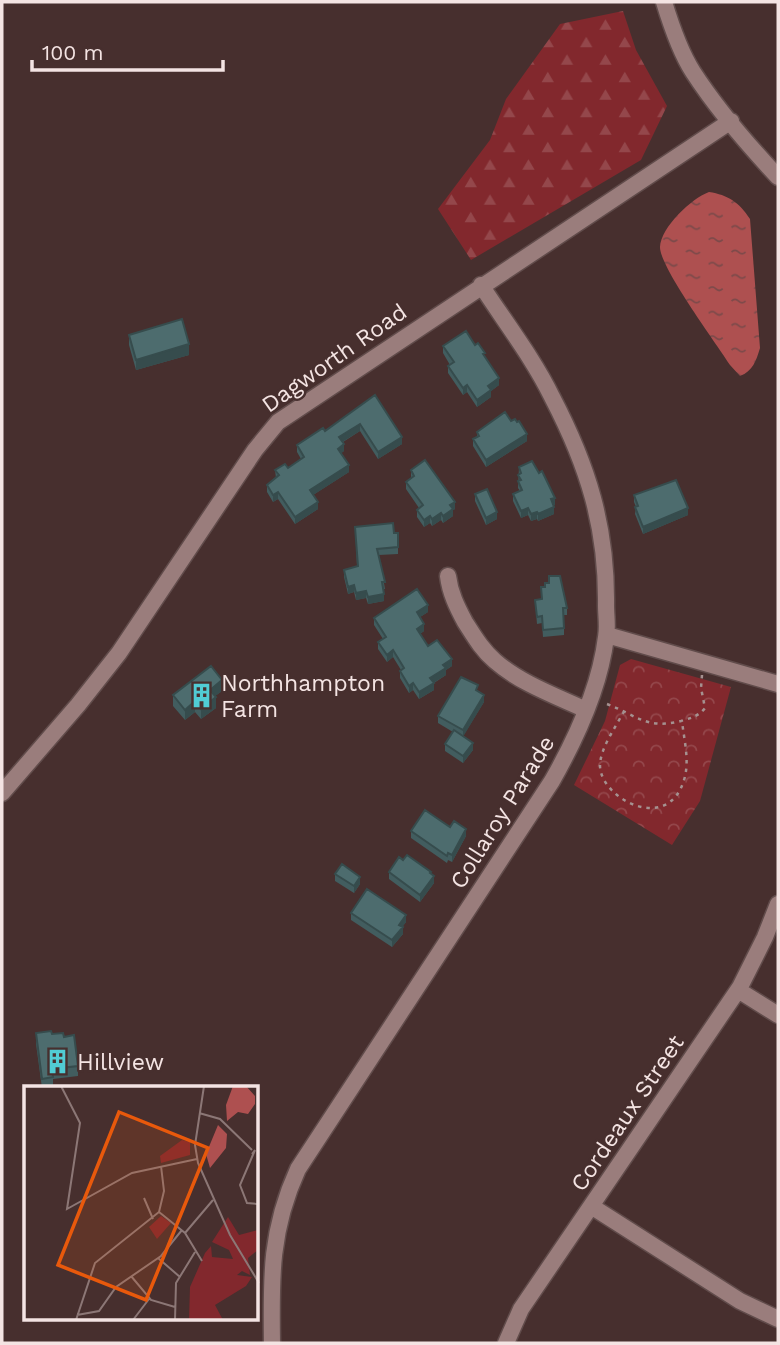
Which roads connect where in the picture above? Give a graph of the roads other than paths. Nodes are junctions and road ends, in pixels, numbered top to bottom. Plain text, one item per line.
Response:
1 (664, 2) edge
2 (731, 121) junction
3 (778, 177) edge
4 (481, 285) junction
5 (448, 576) dead end
6 (607, 635) junction
7 (778, 684) edge
8 (586, 710) junction
9 (2, 793) edge
10 (778, 904) edge
11 (738, 990) junction
12 (778, 1016) edge
13 (592, 1206) junction
14 (778, 1319) edge
15 (272, 1343) edge
16 (506, 1343) edge

1 - 2 street
2 - 3 street
2 - 4 street, Dagworth Road
4 - 6 street, Collaroy Parade
4 - 9 street, Dagworth Road
5 - 8 street
6 - 7 street
6 - 8 street, Collaroy Parade
8 - 15 street, Collaroy Parade
10 - 11 street, Cordeaux Street
11 - 12 street
11 - 13 street, Cordeaux Street
13 - 14 street
13 - 16 street, Cordeaux Street

